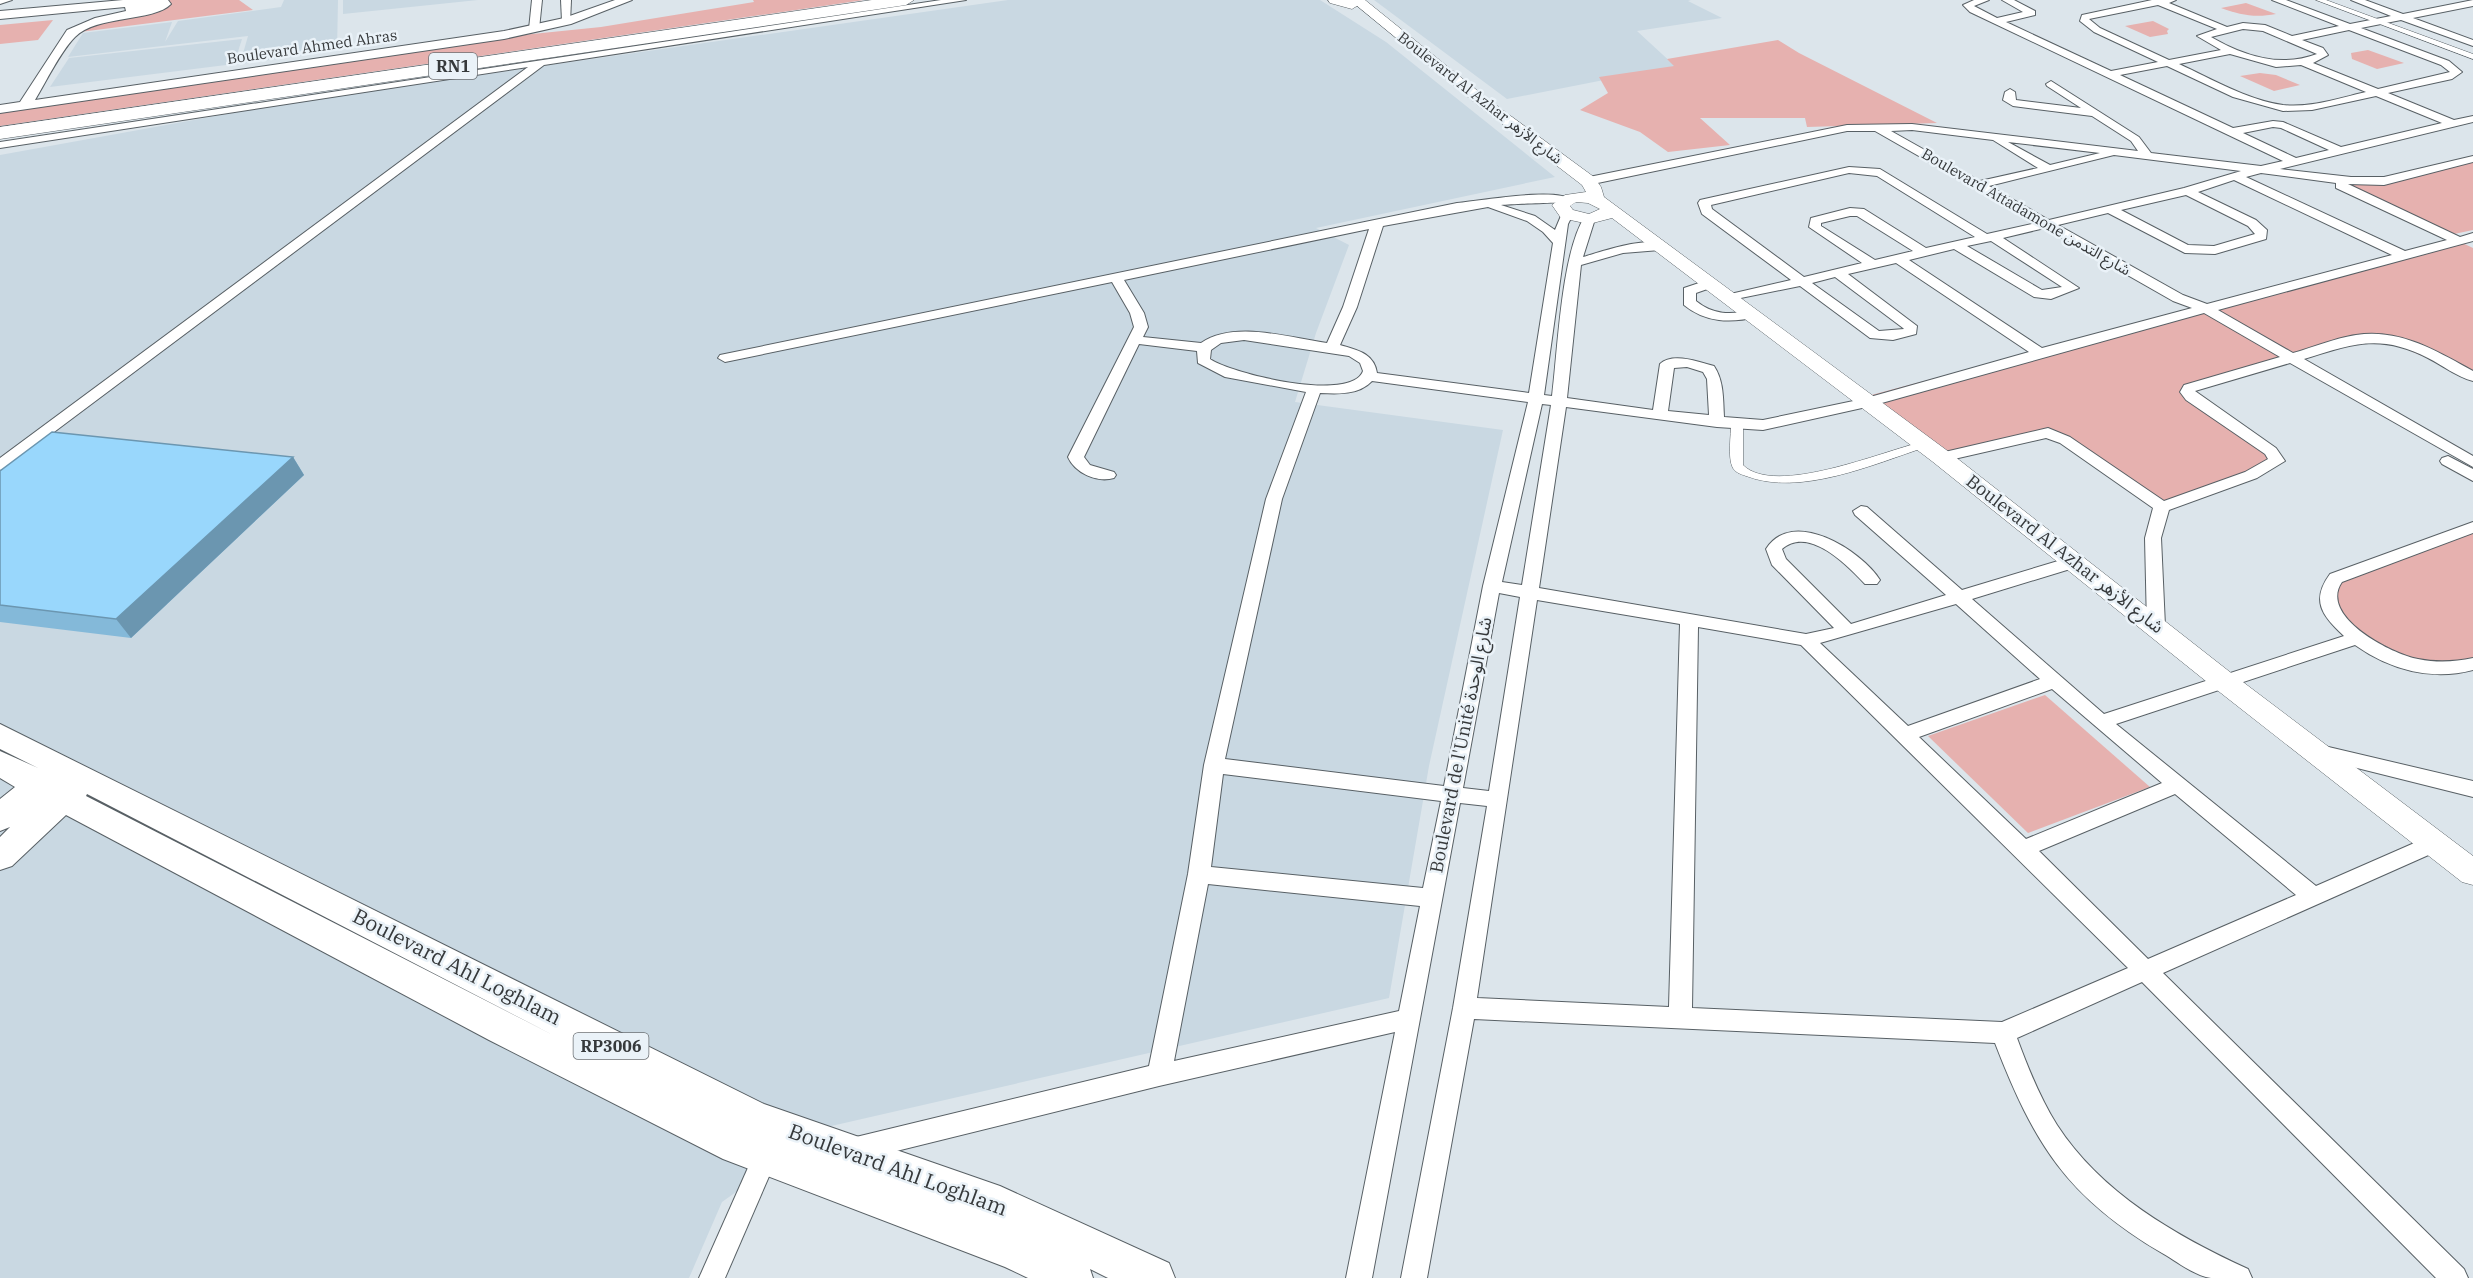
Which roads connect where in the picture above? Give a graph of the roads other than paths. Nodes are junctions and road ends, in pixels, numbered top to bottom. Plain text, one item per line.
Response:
1 (7, 0) edge
2 (159, 0) edge
3 (537, 0) edge
4 (566, 0) edge
5 (626, 0) edge
6 (864, 0) edge
7 (906, 0) edge
8 (961, 0) edge
9 (1984, 0) edge
10 (2007, 0) edge
11 (2171, 0) edge
12 (2277, 0) edge
13 (2320, 0) edge
14 (2356, 0) edge
15 (0, 1) edge
16 (2157, 1) edge
17 (93, 2) edge
18 (1354, 2) edge
19 (2473, 3) edge
20 (140, 5) edge
21 (70, 11) junction
22 (0, 16) edge
23 (2402, 17) junction
24 (567, 21) junction
25 (1996, 21) junction
26 (2378, 22) junction
27 (2351, 27) junction
28 (534, 29) junction
29 (2224, 29) junction
30 (54, 34) junction
31 (2290, 39) junction
32 (2473, 43) edge
33 (2231, 51) junction
34 (42, 53) dead end
35 (2473, 57) edge
36 (2300, 61) junction
37 (542, 62) junction
38 (2167, 63) junction
39 (2111, 74) junction
40 (2051, 84) dead end
41 (16, 90) dead end
42 (2010, 92) dead end
43 (2377, 93) junction
44 (24, 106) junction
45 (2096, 113) junction
46 (1, 115) edge
47 (2473, 119) edge
48 (2453, 124) junction
49 (1874, 125) junction
50 (2231, 132) junction
51 (0, 133) edge
52 (1988, 136) junction
53 (0, 145) edge
54 (2340, 151) junction
55 (2119, 152) junction
56 (2147, 155) junction
57 (2473, 159) edge
58 (2295, 162) junction
59 (2048, 169) junction
60 (2259, 170) junction
61 (2235, 176) junction
62 (2331, 180) junction
63 (1588, 181) junction
64 (1978, 185) junction
65 (2187, 190) junction
66 (1478, 204) junction
67 (1603, 204) junction
68 (1567, 206) junction
69 (2109, 209) junction
70 (1591, 219) junction
71 (1377, 224) junction
72 (2047, 224) junction
73 (1989, 237) junction
74 (2473, 237) edge
75 (2458, 241) junction
76 (1656, 243) junction
77 (1560, 244) junction
78 (1956, 245) junction
79 (2473, 247) edge
80 (1924, 253) junction
81 (2403, 255) junction
82 (1897, 258) junction
83 (1575, 263) junction
84 (1872, 264) junction
85 (1836, 272) junction
86 (1116, 277) junction
87 (1804, 281) junction
88 (1710, 283) junction
89 (1731, 298) junction
90 (2198, 311) junction
91 (1752, 314) junction
92 (1137, 340) junction
93 (1204, 348) junction
94 (1332, 348) junction
95 (2040, 352) junction
96 (725, 358) dead end
97 (2287, 361) junction
98 (1369, 376) junction
99 (2473, 377) edge
100 (1316, 388) junction
101 (1536, 398) junction
102 (1560, 401) junction
103 (1866, 403) junction
104 (1660, 415) junction
105 (1717, 422) junction
106 (1737, 424) junction
107 (1932, 451) junction
108 (2473, 462) edge
109 (0, 465) edge
110 (1108, 475) dead end
111 (2473, 476) edge
112 (2162, 507) junction
113 (1861, 512) dead end
114 (2473, 527) edge
115 (2074, 562) junction
116 (1871, 580) dead end
117 (1492, 586) junction
118 (1529, 592) junction
119 (1961, 598) junction
120 (1689, 619) junction
121 (2156, 626) junction
122 (1848, 631) junction
123 (2356, 638) junction
124 (1806, 640) junction
125 (2473, 664) edge
126 (2055, 681) junction
127 (2226, 683) junction
128 (2101, 722) junction
129 (0, 735) edge
130 (1905, 735) junction
131 (2315, 751) junction
132 (0, 763) edge
133 (1214, 765) junction
134 (62, 782) junction
135 (2178, 785) junction
136 (2473, 789) edge
137 (1452, 795) junction
138 (1498, 800) junction
139 (0, 818) edge
140 (2435, 843) junction
141 (2023, 849) junction
142 (0, 857) edge
143 (210, 857) junction
144 (2473, 873) edge
145 (1199, 874) junction
146 (2314, 897) junction
147 (1431, 898) junction
148 (2146, 970) junction
149 (511, 995) junction
150 (1464, 1008) junction
151 (1680, 1017) junction
152 (1408, 1019) junction
153 (2003, 1033) junction
154 (516, 1035) junction
155 (1159, 1075) junction
156 (772, 1143) junction
157 (849, 1151) junction
158 (712, 1278) edge
159 (1072, 1278) edge
160 (1154, 1278) edge
161 (1359, 1278) edge
162 (1414, 1278) edge
163 (2239, 1278) edge
164 (2455, 1278) edge

1 - 15 street
2 - 20 street
3 - 28 street
4 - 24 street
5 - 24 street, Boulevard Ahmed Ahras
6 - 46 highway, RN1
7 - 51 highway, RN1
8 - 37 street
9 - 25 street
10 - 25 street
11 - 16 street
12 - 27 street
13 - 26 street
14 - 23 street
16 - 29 street
16 - 38 street
17 - 20 street
17 - 22 street
18 - 63 main road, Boulevard Al Azhar شارع الأزهر
18 - 68 main road, Boulevard Al Azhar شارع الأزهر
19 - 23 street
20 - 21 street
20 - 30 street
20 - 44 street
21 - 22 street
21 - 30 street
23 - 26 street
23 - 32 street
24 - 28 street, Boulevard Ahmed Ahras
25 - 39 street
26 - 27 street
26 - 35 street
27 - 31 street
27 - 43 street
28 - 44 street, Boulevard Ahmed Ahras
29 - 31 street
29 - 33 street
30 - 34 street
31 - 36 street
33 - 36 street
33 - 38 street
36 - 43 street
37 - 53 street
37 - 109 street
38 - 39 street
38 - 43 street
39 - 50 street
40 - 45 street
41 - 46 street
42 - 45 street
43 - 48 street
44 - 46 street, Boulevard Ahmed Ahras
45 - 56 street
47 - 48 street
48 - 54 street
49 - 52 street
49 - 63 street
49 - 64 street, Boulevard Attadamone شارع التدمن
50 - 54 street
50 - 58 street
52 - 55 street
52 - 59 street
54 - 58 street
55 - 56 street
55 - 59 street
56 - 60 street
57 - 62 street
58 - 60 street
59 - 64 street
60 - 61 street
60 - 62 street
61 - 65 street
61 - 81 street
62 - 75 street
63 - 67 main road, Boulevard Al Azhar شارع الأزهر
64 - 72 street, Boulevard Attadamone شارع التدمن
65 - 69 street
65 - 69 street
66 - 68 street
66 - 71 street
66 - 77 street
67 - 68 main road
67 - 70 main road
67 - 76 main road, Boulevard Al Azhar شارع الأزهر
68 - 70 main road, Boulevard Al Azhar شارع الأزهر
68 - 77 street, Boulevard de l'Unité شارع الوحدة
69 - 72 street
70 - 76 main road, Boulevard Al Azhar شارع الأزهر
70 - 83 street
71 - 86 street
71 - 94 street
72 - 73 street
72 - 90 street, Boulevard Attadamone شارع التدمن
73 - 78 street
73 - 78 street
73 - 87 street
74 - 75 street
75 - 79 street
75 - 81 street
76 - 83 street
76 - 88 main road, Boulevard Al Azhar شارع الأزهر
77 - 101 street, Boulevard de l'Unité شارع الوحدة
78 - 80 street
80 - 82 street
80 - 84 street
81 - 90 street
82 - 84 street
82 - 95 street
83 - 102 street
84 - 85 street
85 - 87 street
85 - 87 street
86 - 92 street
86 - 96 street
87 - 89 street
88 - 89 main road, Boulevard Al Azhar شارع الأزهر
88 - 91 street
89 - 91 main road, Boulevard Al Azhar شارع الأزهر
90 - 95 street
90 - 97 street, Boulevard Attadamone شارع التدمن
91 - 103 main road, Boulevard Al Azhar شارع الأزهر
92 - 93 street
92 - 110 street
93 - 94 street
93 - 100 street
94 - 98 street
95 - 103 street
97 - 99 street
97 - 108 street, Boulevard Attadamone شارع التدمن
97 - 111 street, Boulevard Attadamone شارع التدمن
97 - 112 street
98 - 100 street
98 - 101 street
100 - 133 street
101 - 102 street
101 - 117 street, Boulevard de l'Unité شارع الوحدة
102 - 104 street
102 - 118 street
103 - 106 street
103 - 107 main road, Boulevard Al Azhar شارع الأزهر
104 - 105 street
104 - 105 street
105 - 106 street
106 - 107 street
107 - 112 street
107 - 115 main road, Boulevard Al Azhar شارع الأزهر
112 - 121 street
113 - 119 street
114 - 123 street
115 - 119 street
115 - 121 main road, Boulevard Al Azhar شارع الأزهر
116 - 122 street
117 - 118 street
117 - 137 street, Boulevard de l'Unité شارع الوحدة
118 - 120 street
118 - 138 street
119 - 122 street
119 - 126 street
120 - 124 street
120 - 151 street
121 - 127 main road, Boulevard Al Azhar شارع الأزهر
122 - 124 street
123 - 125 street
123 - 127 street
124 - 130 street
126 - 128 street
126 - 130 street
127 - 128 street
127 - 131 main road, Boulevard Al Azhar شارع الأزهر
128 - 135 street
129 - 134 main road, Boulevard Ahl Loghlam / RP3006
130 - 141 street
131 - 136 street
131 - 140 main road, Boulevard Al Azhar شارع الأزهر
132 - 134 main road, Boulevard Ahl Loghlam / RP3006
133 - 137 street
133 - 145 street
134 - 139 main road
134 - 142 main road
134 - 143 main road, Boulevard Ahl Loghlam / RP3006
135 - 141 street
135 - 146 street
137 - 138 street
137 - 147 street, Boulevard de l'Unité شارع الوحدة
138 - 150 street
140 - 144 main road, Boulevard Al Azhar شارع الأزهر
140 - 146 street
141 - 148 street
143 - 149 main road, Boulevard Ahl Loghlam / RP3006
143 - 154 main road, Boulevard Ahl Loghlam / RP3006
145 - 147 street
145 - 155 street
146 - 148 street
147 - 152 street, Boulevard de l'Unité شارع الوحدة
148 - 153 street
148 - 164 street
149 - 154 main road
149 - 156 main road, Boulevard Ahl Loghlam / RP3006
150 - 151 street
150 - 162 street
151 - 153 street
152 - 155 street
152 - 161 street, Boulevard de l'Unité شارع الوحدة
153 - 163 street
154 - 156 main road, Boulevard Ahl Loghlam / RP3006
155 - 157 street
156 - 157 main road, Boulevard Ahl Loghlam / RP3006
156 - 158 street
156 - 159 main road, Boulevard Ahl Loghlam / RP3006
157 - 160 main road, Boulevard Ahl Loghlam / RP3006

